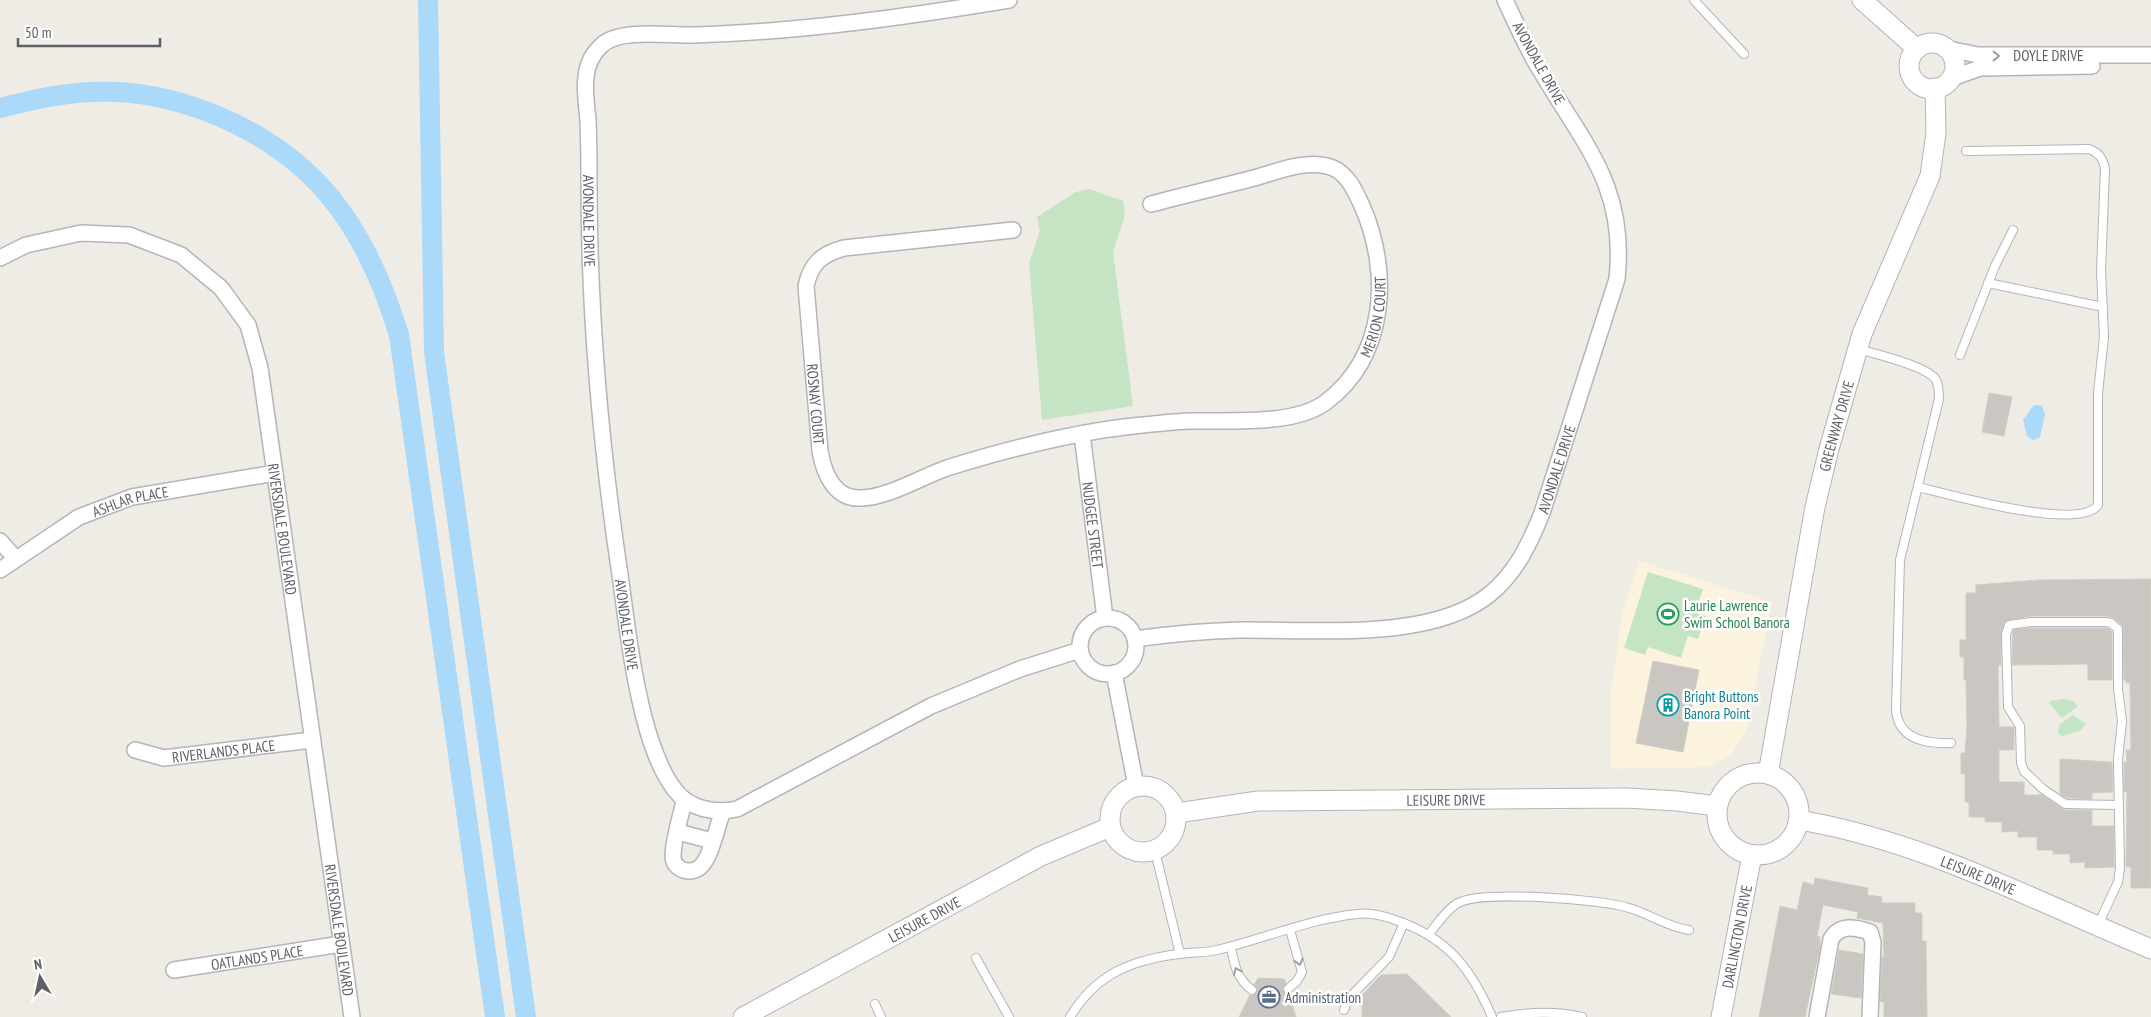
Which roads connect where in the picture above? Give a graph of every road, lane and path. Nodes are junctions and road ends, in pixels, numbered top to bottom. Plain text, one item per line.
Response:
1 (1009, 0) edge
2 (1505, 0) edge
3 (1694, 0) edge
4 (1862, 0) edge
5 (1918, 48) junction
6 (1948, 49) junction
7 (1744, 54) dead end
8 (2151, 55) edge
9 (2151, 66) edge
10 (1952, 78) junction
11 (1935, 88) junction
12 (1966, 151) dead end
13 (1151, 204) dead end
14 (1013, 230) dead end
15 (2013, 230) dead end
16 (0, 258) edge
17 (1988, 283) junction
18 (2102, 307) junction
19 (1858, 349) junction
20 (1960, 355) dead end
21 (1082, 434) junction
22 (275, 473) junction
23 (1918, 487) junction
24 (0, 541) edge
25 (15, 558) junction
26 (0, 570) edge
27 (1105, 618) junction
28 (1135, 639) junction
29 (1080, 650) junction
30 (1114, 673) junction
31 (312, 740) junction
32 (1951, 743) dead end
33 (135, 750) dead end
34 (1768, 774) junction
35 (1136, 786) junction
36 (684, 800) junction
37 (2118, 805) junction
38 (1717, 806) junction
39 (722, 811) junction
40 (1177, 812) junction
41 (1799, 820) junction
42 (1110, 827) junction
43 (678, 832) junction
44 (712, 841) junction
45 (1155, 851) junction
46 (1752, 855) junction
47 (1404, 923) junction
48 (2097, 927) junction
49 (1290, 930) junction
50 (1689, 930) dead end
51 (1429, 934) junction
52 (341, 944) junction
53 (1231, 946) junction
54 (2151, 949) edge
55 (1180, 954) junction
56 (976, 958) dead end
57 (174, 970) dead end
58 (1288, 989) dead end
59 (1252, 990) dead end
60 (874, 1004) dead end
61 (1344, 1010) dead end
62 (352, 1017) edge
63 (743, 1017) edge
64 (881, 1017) edge
65 (1009, 1017) edge
66 (1070, 1017) edge
67 (1492, 1017) edge
68 (1501, 1017) edge
69 (1582, 1017) edge
70 (1721, 1017) edge
71 (1817, 1017) edge
72 (1870, 1017) edge

1 - 36 street, AVONDALE DRIVE
2 - 28 street, AVONDALE DRIVE
3 - 7 lane
4 - 5 street
5 - 6 street
5 - 11 street
6 -> 8 street, DOYLE DRIVE
6 - 10 street
9 - 10 street, DOYLE DRIVE
10 - 11 street
11 - 19 street, GREENWAY DRIVE
12 - 18 lane
13 - 21 street, MERION COURT
14 - 21 street, ROSNAY COURT
15 - 17 lane
16 - 22 street, RIVERSDALE BOULEVARD
17 - 18 lane
17 - 20 lane
18 - 23 lane
19 - 23 lane
19 - 34 street, GREENWAY DRIVE
21 - 27 street, NUDGEE STREET
22 - 25 street, ASHLAR PLACE
22 - 31 street, RIVERSDALE BOULEVARD
23 - 32 lane
24 - 25 street
25 - 26 street, ASHLAR PLACE
27 - 28 street
27 - 29 street
28 - 30 street
29 - 30 street
29 - 39 street
30 - 35 street
31 - 33 street, RIVERLANDS PLACE
31 - 52 street, RIVERSDALE BOULEVARD
34 - 38 street
34 - 41 street
35 - 40 street
35 - 42 street
36 - 39 street
36 - 43 street
37 - 37 lane
37 - 48 lane
38 - 40 street, LEISURE DRIVE
38 - 46 street
39 - 44 street
40 - 45 street
41 - 46 street
41 - 48 street, LEISURE DRIVE
42 - 45 street
42 - 63 street, LEISURE DRIVE
43 - 44 street
43 - 44 street
45 - 55 lane
46 - 70 street, DARLINGTON DRIVE
47 - 49 lane
47 - 51 lane
47 - 61 lane
48 - 54 street, LEISURE DRIVE
49 - 53 lane
49 -> 58 lane
50 - 51 lane
51 - 67 lane
52 - 57 street, OATLANDS PLACE
52 - 62 street, RIVERSDALE BOULEVARD
53 - 55 lane
59 -> 53 lane
55 - 66 lane
56 - 65 lane
60 - 64 lane
68 - 69 lane
71 - 72 street

